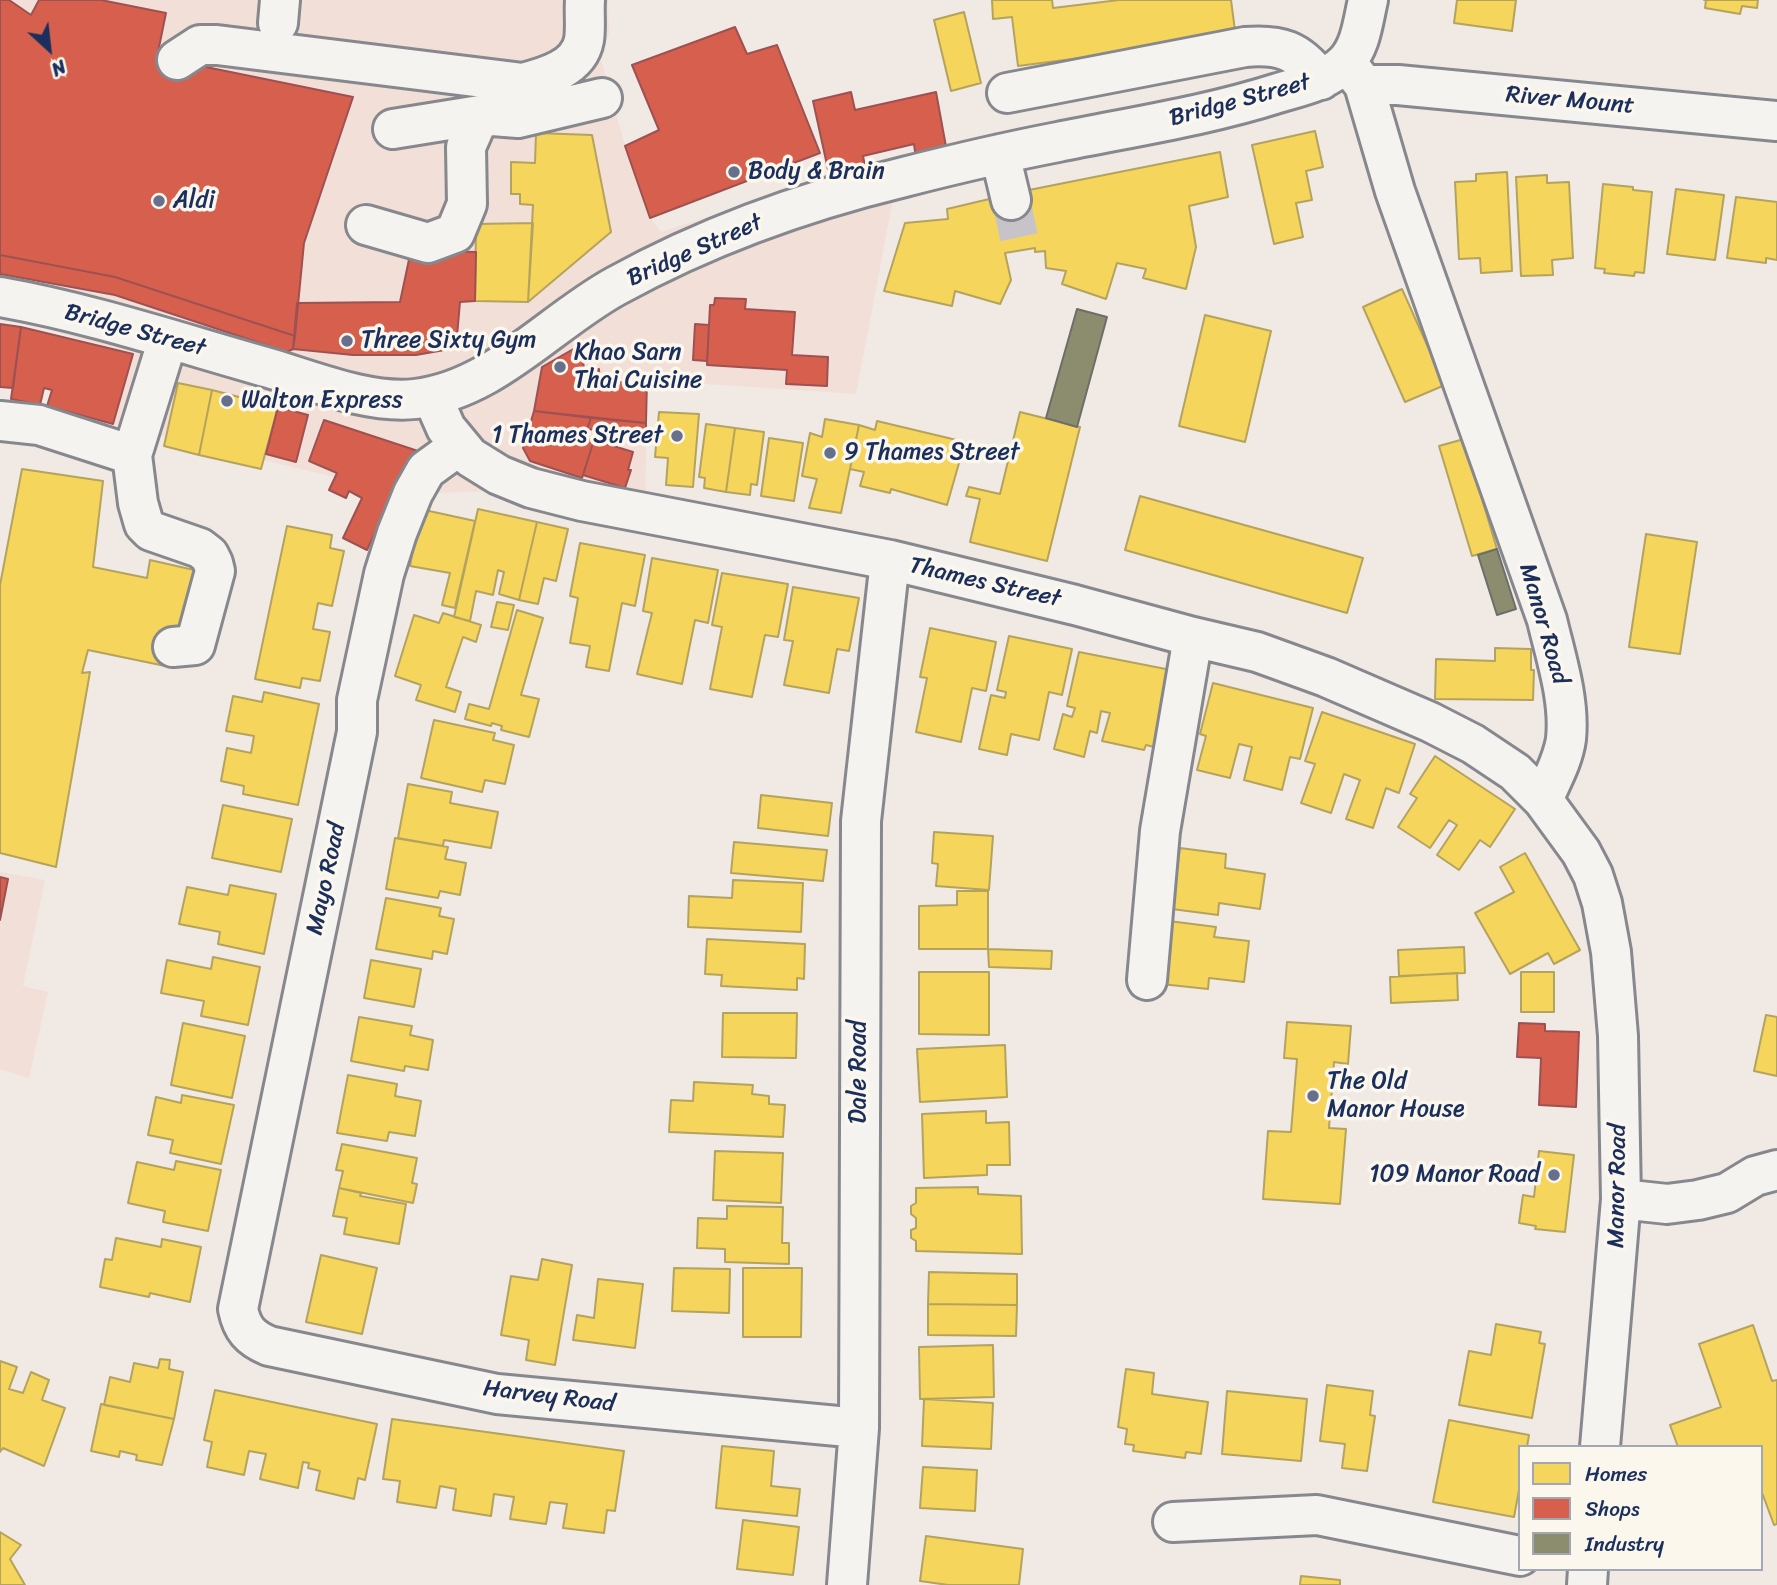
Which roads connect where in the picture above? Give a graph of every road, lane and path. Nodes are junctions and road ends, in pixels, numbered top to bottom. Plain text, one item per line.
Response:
1 (585, 0) edge
2 (1368, 0) edge
3 (177, 61) dead end
4 (1343, 76) junction
5 (1007, 93) dead end
6 (602, 99) dead end
7 (480, 115) junction
8 (1777, 121) edge
9 (393, 129) dead end
10 (1000, 155) junction
11 (1011, 200) tunnel mouth
12 (366, 225) dead end
13 (0, 297) edge
14 (168, 339) junction
15 (432, 396) junction
16 (0, 421) edge
17 (459, 446) junction
18 (132, 455) junction
19 (890, 560) junction
20 (1193, 637) junction
21 (173, 647) dead end
22 (1543, 800) junction
23 (1147, 980) dead end
24 (1777, 1170) edge
25 (1621, 1199) junction
26 (247, 1332) joint
27 (859, 1428) junction
28 (1600, 1445) edge
29 (1173, 1522) dead end
30 (1518, 1556) edge
31 (847, 1585) edge

1 - 3 street
2 - 4 street
4 - 5 street
4 - 8 street, River Mount
4 - 10 street, Bridge Street
4 - 22 street, Manor Road
6 - 7 street
7 - 9 street
7 - 12 street
10 - 11 street
10 - 15 street, Bridge Street
13 - 14 street, Bridge Street
14 - 15 street, Bridge Street
14 - 18 street
15 - 17 street, Thames Street
16 - 18 street
17 - 19 street, Thames Street
17 - 26 street, Mayo Road
18 - 21 street
19 - 20 street, Thames Street
19 - 27 street, Dale Road
20 - 22 street, Thames Street
20 - 23 street
22 - 25 street, Manor Road
24 - 25 street
25 - 28 street, Manor Road
26 - 27 street, Harvey Road
27 - 31 street, Dale Road
29 - 30 street

